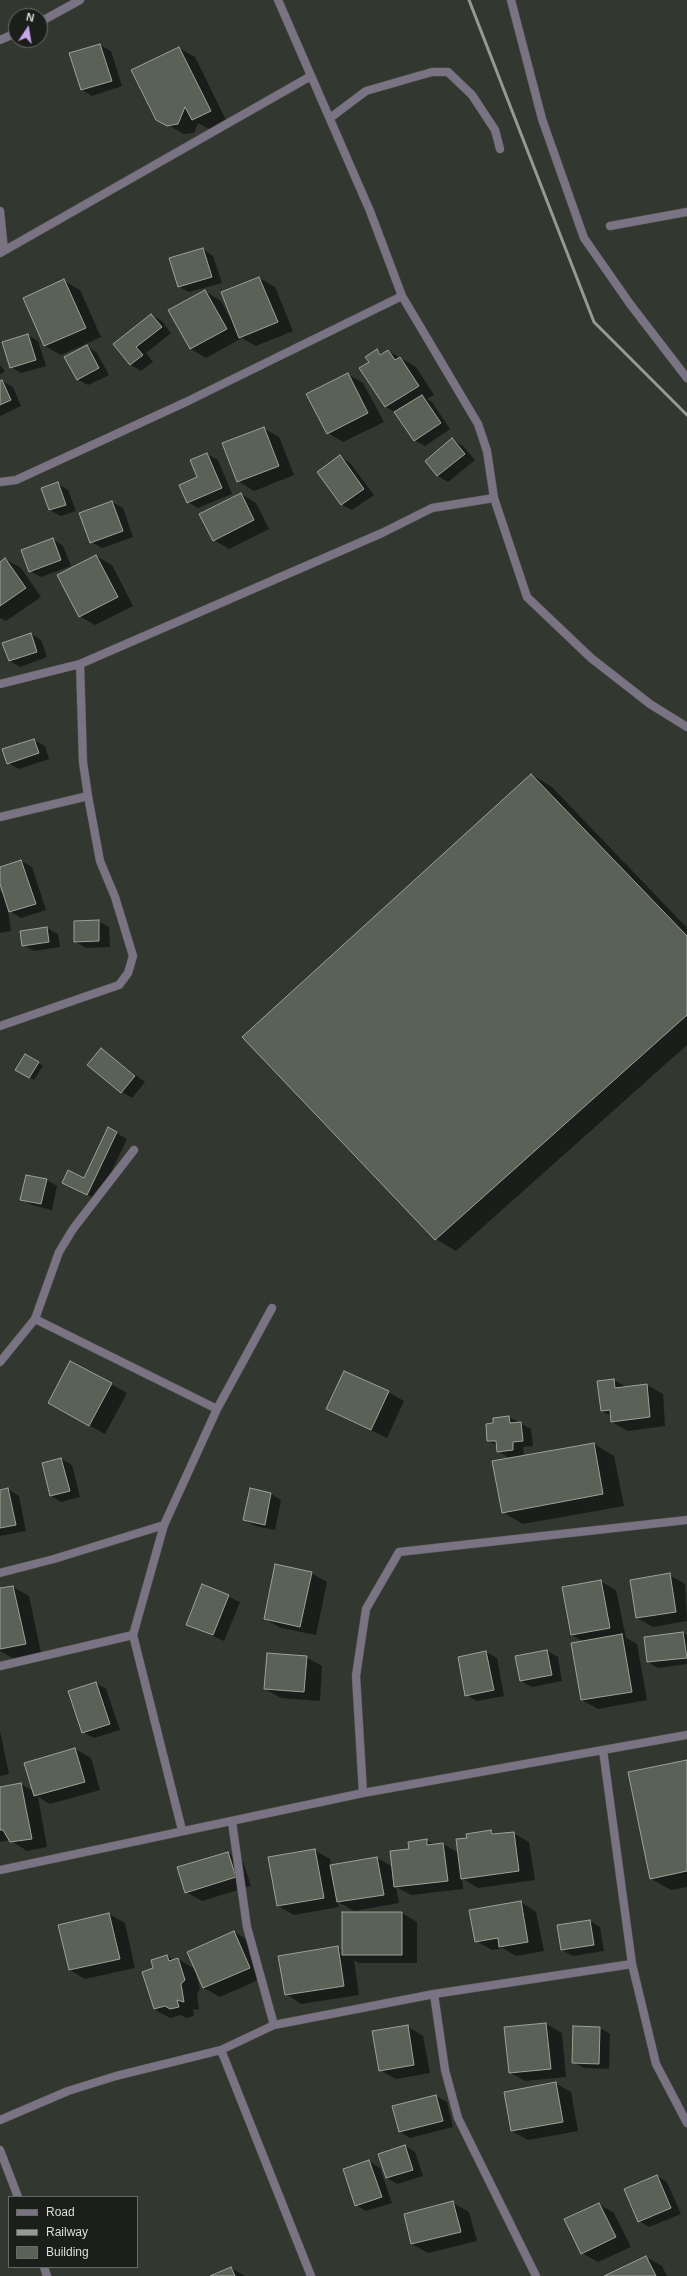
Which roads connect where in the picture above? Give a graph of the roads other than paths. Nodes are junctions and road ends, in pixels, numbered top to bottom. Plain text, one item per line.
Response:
1 (80, 0) edge
2 (278, 0) edge
3 (511, 0) edge
4 (48, 18) edge
5 (311, 76) junction
6 (330, 118) junction
7 (500, 149) dead end
8 (0, 211) edge
9 (687, 212) edge
10 (610, 226) dead end
11 (2, 252) edge
12 (402, 296) junction
13 (687, 378) edge
14 (0, 482) edge
15 (494, 498) junction
16 (80, 664) junction
17 (0, 684) edge
18 (687, 727) edge
19 (88, 796) junction
20 (0, 817) edge
21 (0, 1026) edge
22 (134, 1150) dead end
23 (272, 1308) dead end
24 (35, 1319) junction
25 (0, 1362) edge
26 (217, 1409) junction
27 (687, 1520) edge
28 (164, 1525) junction
29 (0, 1573) edge
30 (133, 1635) junction
31 (0, 1666) edge
32 (687, 1735) edge
33 (602, 1750) junction
34 (363, 1793) junction
35 (232, 1822) junction
36 (182, 1830) junction
37 (0, 1870) edge
38 (632, 1964) junction
39 (434, 1994) junction
40 (274, 2025) junction
41 (221, 2050) junction
42 (0, 2120) edge
43 (687, 2123) edge
44 (0, 2150) edge
45 (18, 2196) edge
46 (311, 2276) edge
47 (536, 2276) edge

1 - 4 street
2 - 5 street
3 - 13 street
5 - 6 street
5 - 11 street
6 - 7 street
6 - 12 street
8 - 11 street
9 - 10 street
12 - 14 street
12 - 15 street
15 - 16 street
15 - 18 street
16 - 17 street
16 - 19 street
19 - 20 street
19 - 21 street
22 - 24 street
23 - 26 street
24 - 25 street
24 - 26 street
26 - 28 street
27 - 34 street
28 - 29 street
28 - 30 street
30 - 31 street
30 - 36 street
32 - 33 street
33 - 34 street
33 - 38 street
34 - 35 street
35 - 36 street
35 - 40 street
36 - 37 street
38 - 39 street
38 - 43 street
39 - 40 street
39 - 47 street
40 - 41 street
41 - 42 street
41 - 46 street
44 - 45 street

